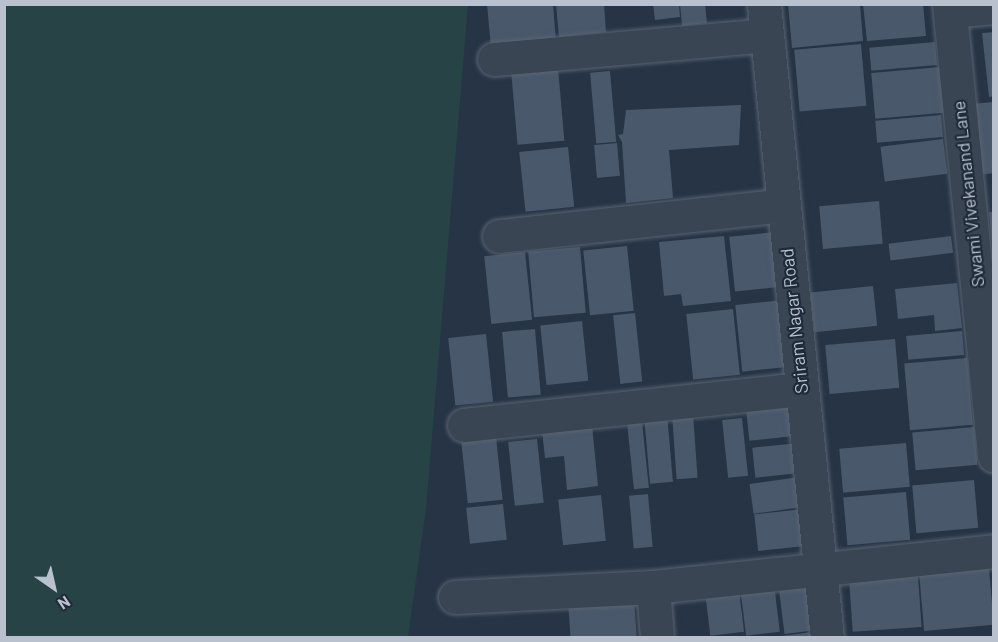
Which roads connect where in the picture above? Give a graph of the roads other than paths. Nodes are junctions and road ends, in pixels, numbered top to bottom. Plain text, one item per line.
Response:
1 (993, 7) edge
2 (949, 8) edge
3 (765, 20) edge
4 (494, 59) dead end
5 (981, 191) edge
6 (783, 205) junction
7 (499, 236) dead end
8 (989, 371) edge
9 (801, 389) junction
10 (464, 425) dead end
11 (993, 456) edge
12 (993, 551) edge
13 (819, 568) junction
14 (652, 586) junction
15 (455, 597) dead end
16 (657, 638) edge
17 (827, 638) edge

1 - 2 street
2 - 5 street, Swami Vivekanand Lane
3 - 4 street
3 - 6 street, Sriram Nagar Road
5 - 8 street, Swami Vivekanand Lane
6 - 7 street
6 - 9 street, Sriram Nagar Road
8 - 11 street, Swami Vivekanand Lane
9 - 10 street
9 - 13 street, Sriram Nagar Road
12 - 13 street
13 - 14 street
13 - 17 street, Sriram Nagar Road
14 - 15 street
14 - 16 street

